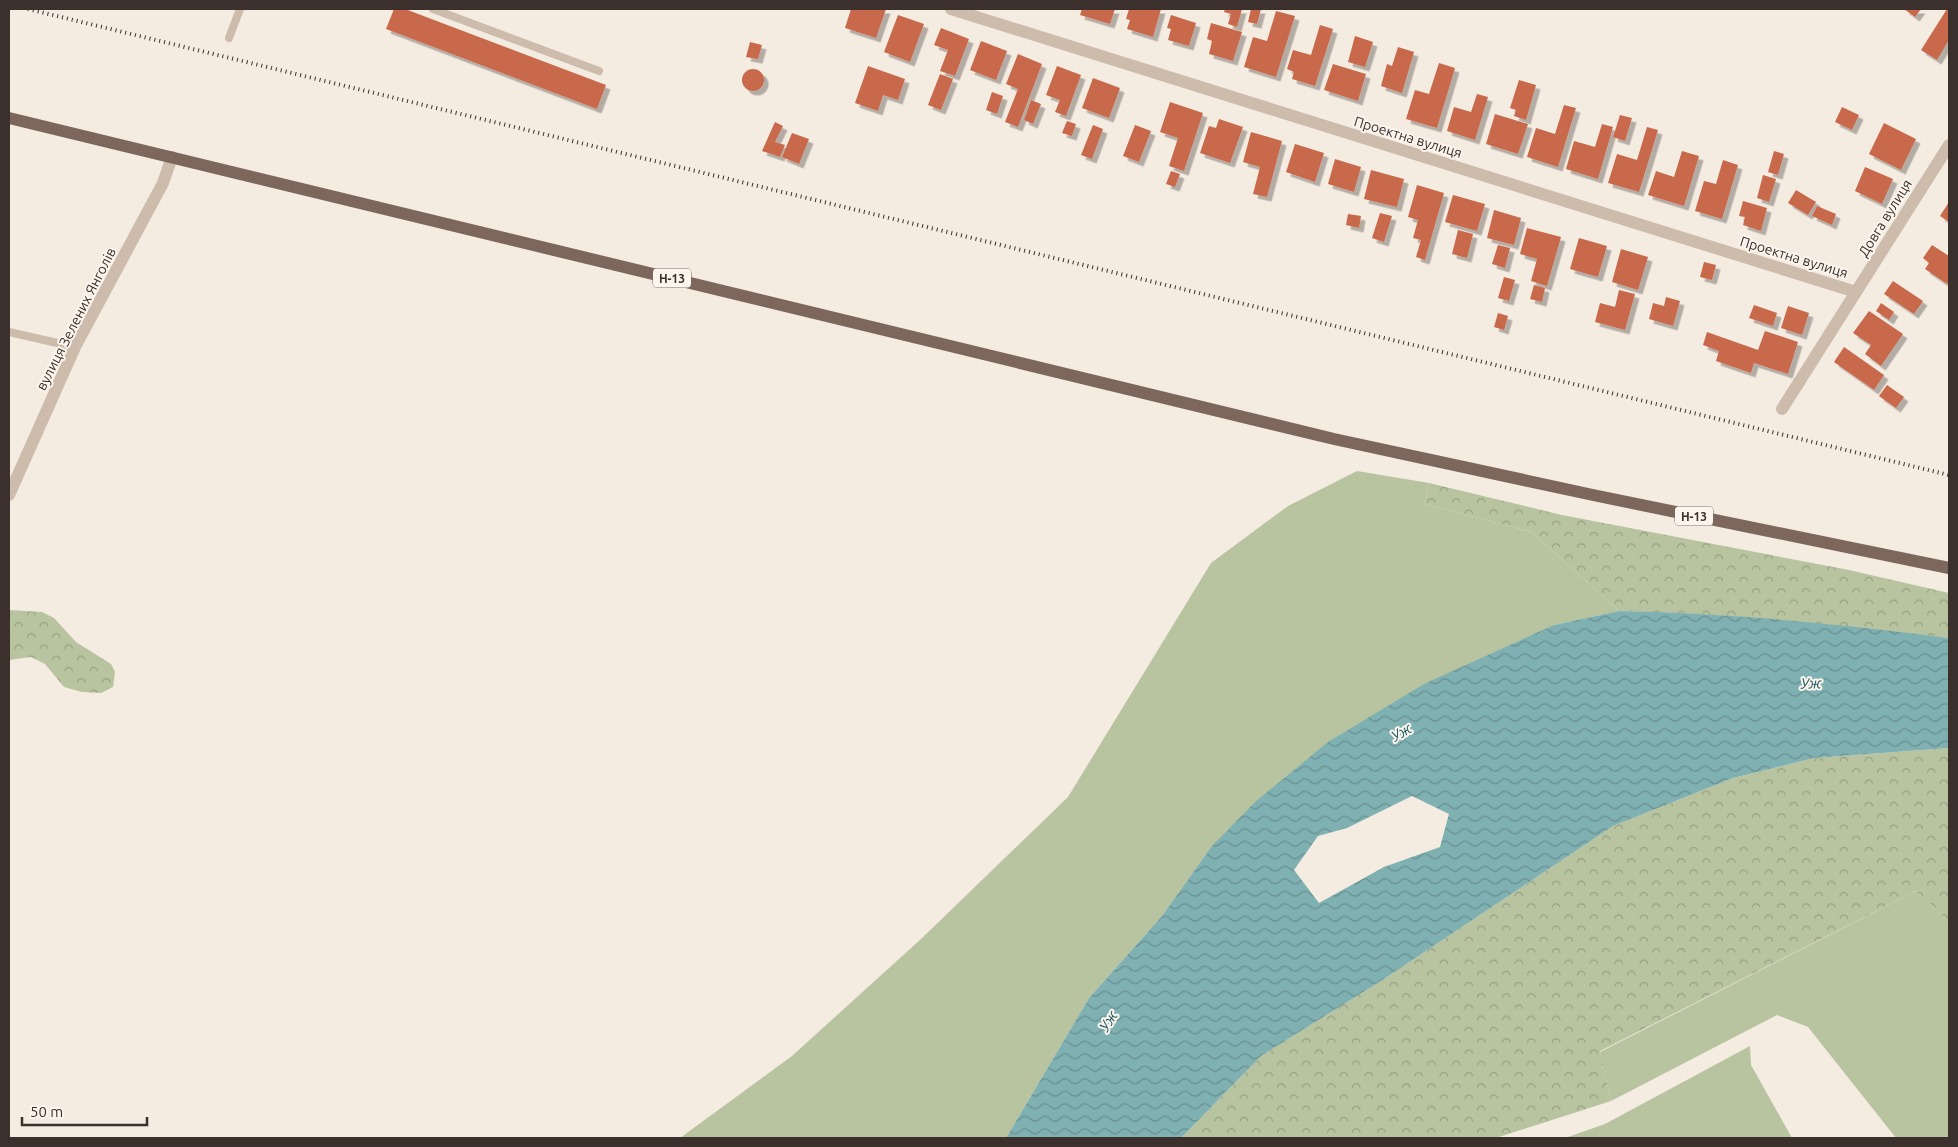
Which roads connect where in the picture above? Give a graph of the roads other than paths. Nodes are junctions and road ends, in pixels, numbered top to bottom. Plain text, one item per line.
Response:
1 (240, 9) edge
2 (433, 9) edge
3 (951, 9) edge
4 (228, 38) dead end
5 (599, 71) dead end
6 (9, 118) edge
7 (1949, 145) edge
8 (172, 157) junction
9 (1856, 292) junction
10 (9, 332) edge
11 (75, 347) junction
12 (1782, 409) dead end
13 (9, 496) edge
14 (1949, 568) edge

1 - 4 lane
2 - 5 lane
3 - 9 street, Проектна вулиця
6 - 8 main road, Н-13
7 - 9 street, Довга вулиця
8 - 11 street, вулиця Зелених Янголів
8 - 14 main road, Н-13
9 - 12 street, Довга вулиця
10 - 11 lane
11 - 13 street, вулиця Зелених Янголів

